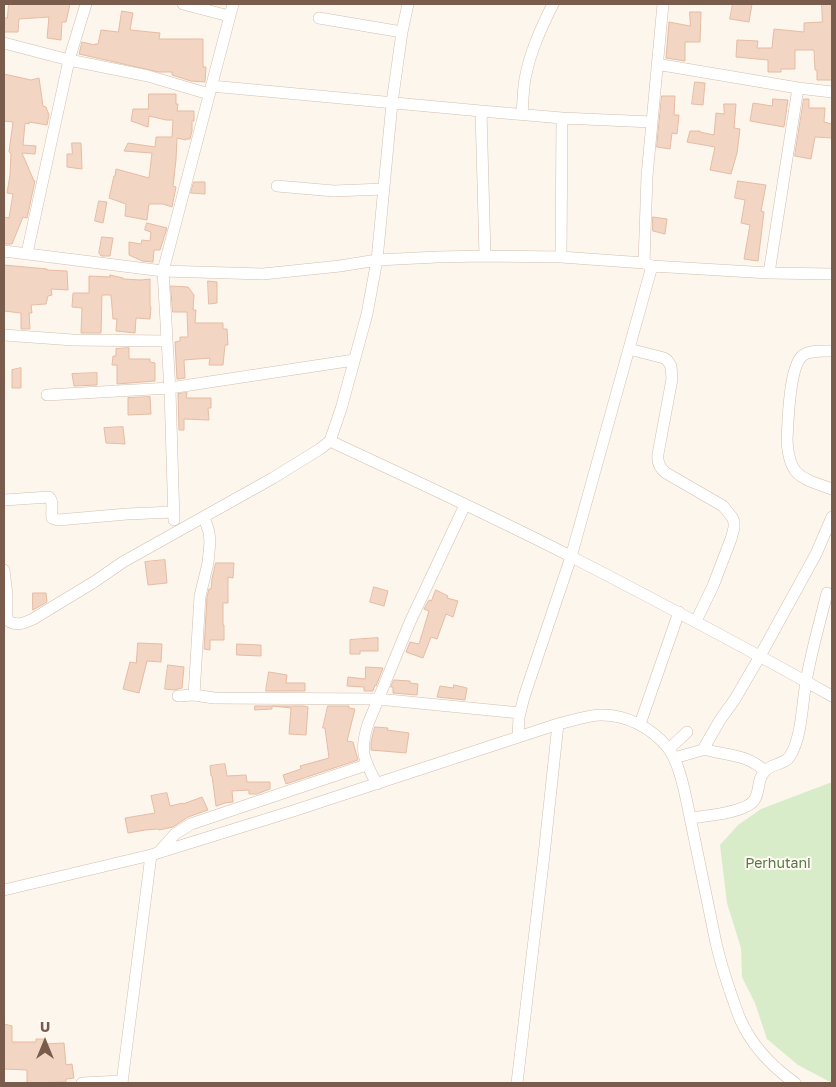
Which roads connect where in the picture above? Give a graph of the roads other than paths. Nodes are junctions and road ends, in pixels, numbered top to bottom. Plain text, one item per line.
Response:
1 (86, 4) edge
2 (183, 4) edge
3 (233, 4) edge
4 (408, 4) edge
5 (553, 4) edge
6 (663, 4) edge
7 (229, 16) junction
8 (319, 18) dead end
9 (402, 32) junction
10 (4, 43) edge
11 (69, 60) junction
12 (657, 63) junction
13 (798, 88) junction
14 (210, 90) junction
15 (832, 92) edge
16 (392, 103) junction
17 (481, 111) junction
18 (522, 114) junction
19 (562, 118) junction
20 (652, 122) junction
21 (277, 186) dead end
22 (383, 189) junction
23 (4, 250) edge
24 (27, 253) junction
25 (485, 256) junction
26 (561, 257) junction
27 (377, 260) junction
28 (648, 264) junction
29 (163, 270) junction
30 (769, 273) junction
31 (832, 274) edge
32 (4, 335) edge
33 (167, 341) junction
34 (629, 349) junction
35 (832, 351) edge
36 (354, 360) junction
37 (170, 388) junction
38 (48, 395) dead end
39 (330, 441) junction
40 (832, 489) edge
41 (4, 500) edge
42 (465, 505) junction
43 (204, 517) junction
44 (832, 517) edge
45 (571, 557) junction
46 (4, 570) edge
47 (827, 593) dead end
48 (679, 612) junction
49 (696, 621) junction
50 (760, 656) junction
51 (806, 681) junction
52 (194, 695) junction
53 (178, 696) dead end
54 (832, 696) edge
55 (378, 699) junction
56 (519, 723) junction
57 (558, 724) junction
58 (640, 724) junction
59 (687, 732) dead end
60 (706, 750) junction
61 (671, 754) junction
62 (765, 771) junction
63 (371, 773) junction
64 (690, 818) junction
65 (155, 853) junction
66 (4, 890) edge
67 (122, 1082) edge
68 (82, 1083) edge
69 (517, 1083) edge
70 (795, 1083) edge

1 - 11 street
2 - 7 street
3 - 7 street
4 - 9 street
5 - 18 street
6 - 12 street
7 - 14 street
8 - 9 street
9 - 16 street
10 - 11 street
11 - 14 street
11 - 24 street
12 - 13 street
12 - 20 street
13 - 15 street
13 - 30 street
14 - 16 street
14 - 29 street
16 - 17 street
16 - 22 street
17 - 18 street
17 - 25 street
18 - 19 street
19 - 20 street
19 - 26 street
20 - 28 street
21 - 22 street
22 - 27 street
23 - 24 street
24 - 29 street
25 - 26 street
25 - 27 street
26 - 28 street
27 - 29 street
27 - 36 street
28 - 30 street
28 - 34 street
29 - 33 street
30 - 31 street
32 - 33 street
33 - 37 street
34 - 45 street
34 - 49 street
35 - 40 street
36 - 37 street
36 - 39 street
37 - 38 street
37 - 41 street
39 - 42 street
39 - 43 street
42 - 45 street
42 - 55 street
43 - 46 street
43 - 52 street
44 - 50 street
45 - 48 street
45 - 56 street
47 - 51 street
48 - 49 street
48 - 58 street
49 - 50 street
50 - 51 street
50 - 60 street
51 - 54 street
51 - 62 street
52 - 53 street
52 - 55 street
55 - 56 street
55 - 63 street
56 - 57 street
56 - 63 street
57 - 58 street
57 - 69 street
58 - 61 street
59 - 61 street
60 - 61 street
60 - 62 street
61 - 64 street
62 - 64 street
63 - 65 street
63 - 65 street
64 - 70 street
65 - 66 street
65 - 67 street
67 - 68 street

